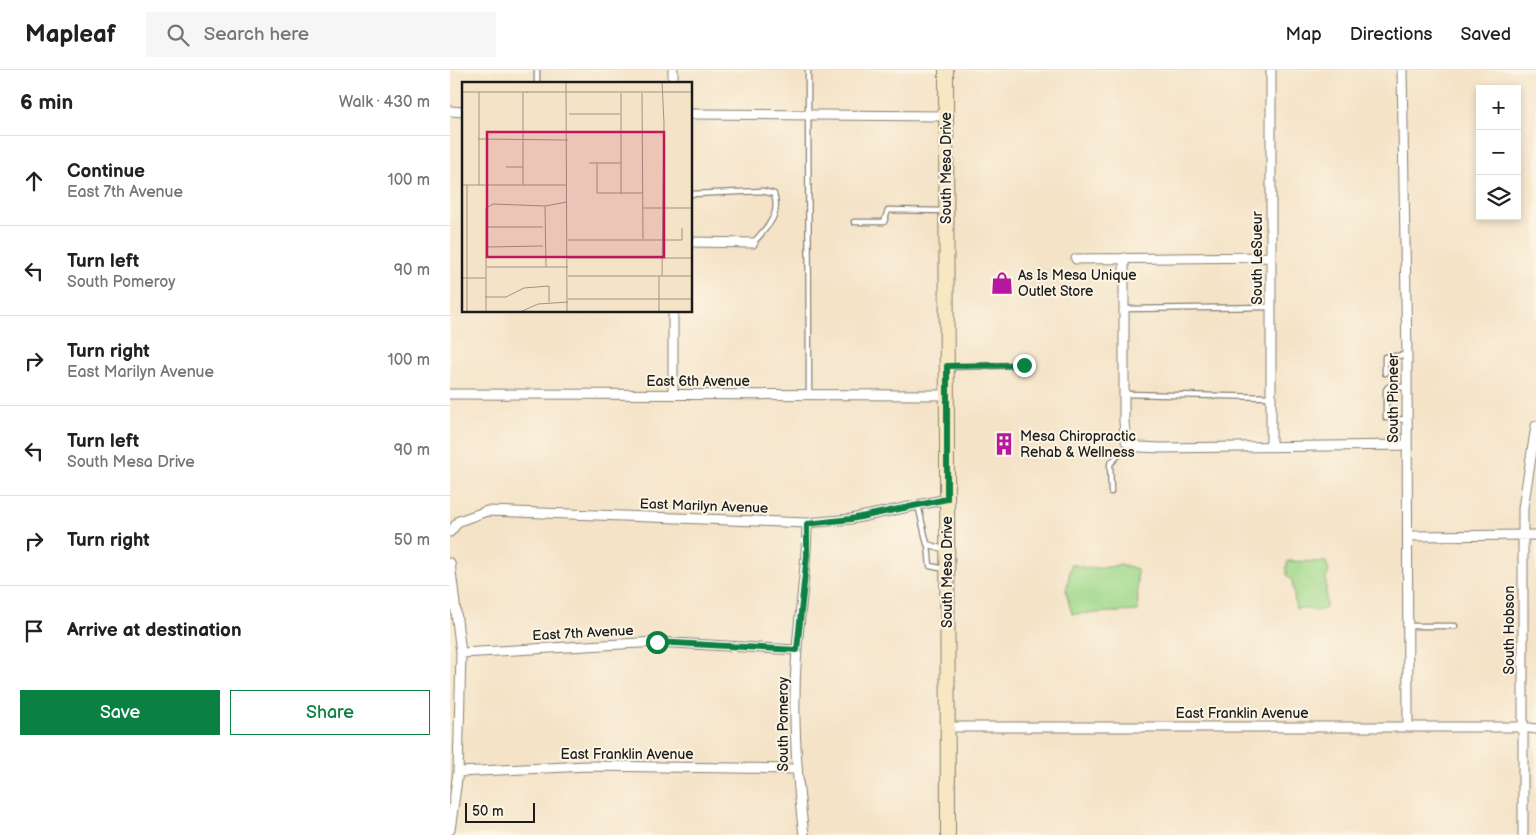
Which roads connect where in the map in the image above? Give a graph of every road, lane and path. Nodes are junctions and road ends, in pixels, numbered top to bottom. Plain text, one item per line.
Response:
1 (808, 70) edge
2 (946, 70) edge
3 (1271, 70) edge
4 (1402, 70) edge
5 (692, 114) edge
6 (808, 115) junction
7 (946, 116) junction
8 (692, 194) edge
9 (947, 211) junction
10 (854, 222) dead end
11 (692, 242) edge
12 (753, 243) joint
13 (1271, 257) junction
14 (1124, 258) junction
15 (1076, 259) dead end
16 (1271, 308) junction
17 (1124, 309) junction
18 (673, 312) edge
19 (1407, 355) junction
20 (1024, 365) dead end
21 (947, 366) junction
22 (1385, 373) dead end
23 (1407, 388) junction
24 (450, 394) edge
25 (673, 394) junction
26 (1124, 394) junction
27 (809, 395) junction
28 (947, 395) junction
29 (1271, 397) junction
30 (1407, 420) junction
31 (1536, 426) edge
32 (1128, 442) junction
33 (1407, 445) junction
34 (1271, 446) junction
35 (1110, 492) dead end
36 (947, 499) junction
37 (918, 505) junction
38 (807, 524) junction
39 (450, 532) edge
40 (1522, 535) junction
41 (1536, 535) edge
42 (1408, 536) junction
43 (928, 546) junction
44 (947, 550) junction
45 (450, 563) edge
46 (947, 570) junction
47 (1408, 626) junction
48 (1455, 626) dead end
49 (797, 650) junction
50 (461, 653) junction
51 (947, 727) junction
52 (1408, 727) junction
53 (1523, 727) junction
54 (1536, 729) edge
55 (796, 769) junction
56 (458, 772) junction
57 (450, 830) edge
58 (804, 835) edge
59 (948, 835) edge
60 (1523, 835) edge

1 - 6 lane
2 - 7 main road, South Mesa Drive
3 - 13 street, South LeSueur
4 - 19 street, South Pioneer
5 - 6 street
6 - 7 street
6 - 27 lane
7 - 9 main road, South Mesa Drive
8 - 12 lane
9 - 10 lane
9 - 21 main road, South Mesa Drive
11 - 12 street
13 - 14 street
13 - 16 street, South LeSueur
14 - 15 street
14 - 17 street
16 - 17 lane
16 - 29 street, South LeSueur
17 - 26 street
18 - 25 street
19 - 22 lane
19 - 23 street, South Pioneer
20 - 21 lane
21 - 28 main road, South Mesa Drive
23 - 30 street, South Pioneer
23 - 30 lane
24 - 25 street, East 6th Avenue
25 - 27 street, East 6th Avenue
26 - 29 lane
26 - 32 street
27 - 28 street, East 6th Avenue
28 - 36 main road, South Mesa Drive
29 - 34 street, South LeSueur
30 - 33 street, South Pioneer
31 - 40 street, South Hobson
32 - 34 street
32 - 35 lane
33 - 34 street
33 - 42 street, South Pioneer
36 - 37 street, East Marilyn Avenue
36 - 44 main road, South Mesa Drive
37 - 38 street, East Marilyn Avenue
37 - 43 lane
38 - 39 street, East Marilyn Avenue
38 - 49 street, South Pomeroy
40 - 41 street
40 - 42 street
40 - 53 street, South Hobson
42 - 47 street, South Pioneer
43 - 44 lane
43 - 46 lane
44 - 46 main road, South Mesa Drive
45 - 50 street
46 - 51 main road, South Mesa Drive
47 - 48 lane
47 - 52 street, South Pioneer
49 - 50 street, East 7th Avenue
49 - 55 street, South Pomeroy
50 - 56 street
51 - 52 street, East Franklin Avenue
51 - 59 main road, South Mesa Drive
52 - 53 street, East Franklin Avenue
53 - 54 street, East Franklin Avenue
53 - 60 street, South Hobson
55 - 56 street, East Franklin Avenue
55 - 58 street, South Pomeroy
56 - 57 street

